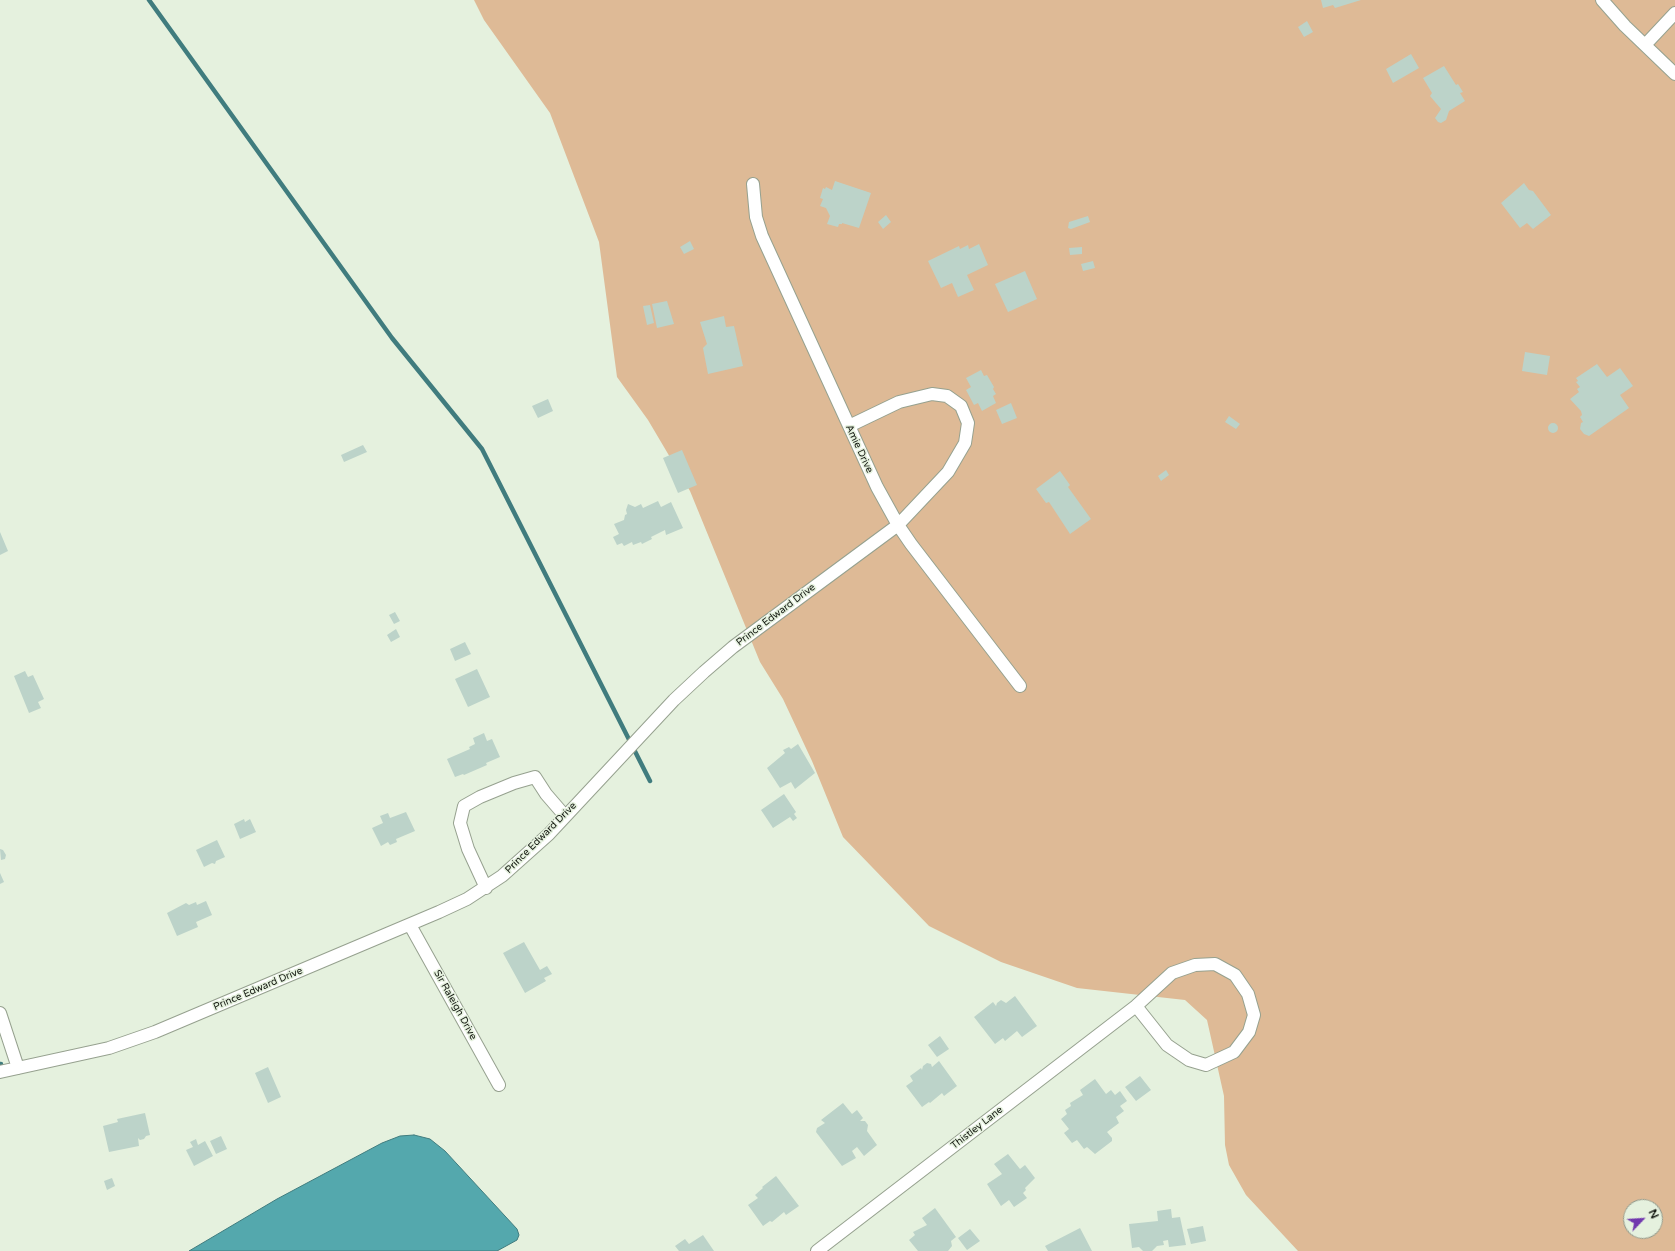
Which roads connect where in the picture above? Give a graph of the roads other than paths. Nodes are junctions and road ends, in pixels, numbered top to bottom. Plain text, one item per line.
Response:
1 (1602, 0) edge
2 (1675, 13) edge
3 (1645, 45) junction
4 (1675, 74) edge
5 (753, 184) dead end
6 (849, 426) junction
7 (898, 525) junction
8 (1020, 686) dead end
9 (565, 816) junction
10 (486, 888) junction
11 (410, 925) junction
12 (1136, 1006) junction
13 (0, 1013) edge
14 (18, 1068) junction
15 (0, 1072) edge
16 (499, 1085) dead end
17 (817, 1251) edge

1 - 3 street
2 - 3 street
3 - 4 street
5 - 6 street, Amie Drive
6 - 7 street, Amie Drive
6 - 7 street, Prince Edward Drive
7 - 8 street, Amie Drive
7 - 9 street, Prince Edward Drive
9 - 10 street, Prince Edward Drive
9 - 10 street
10 - 11 street, Prince Edward Drive
11 - 14 street, Prince Edward Drive
11 - 16 street, Sir Raleigh Drive
12 - 12 street, Thistley Lane
12 - 17 street, Thistley Lane
13 - 14 street
14 - 15 street, Prince Edward Drive

